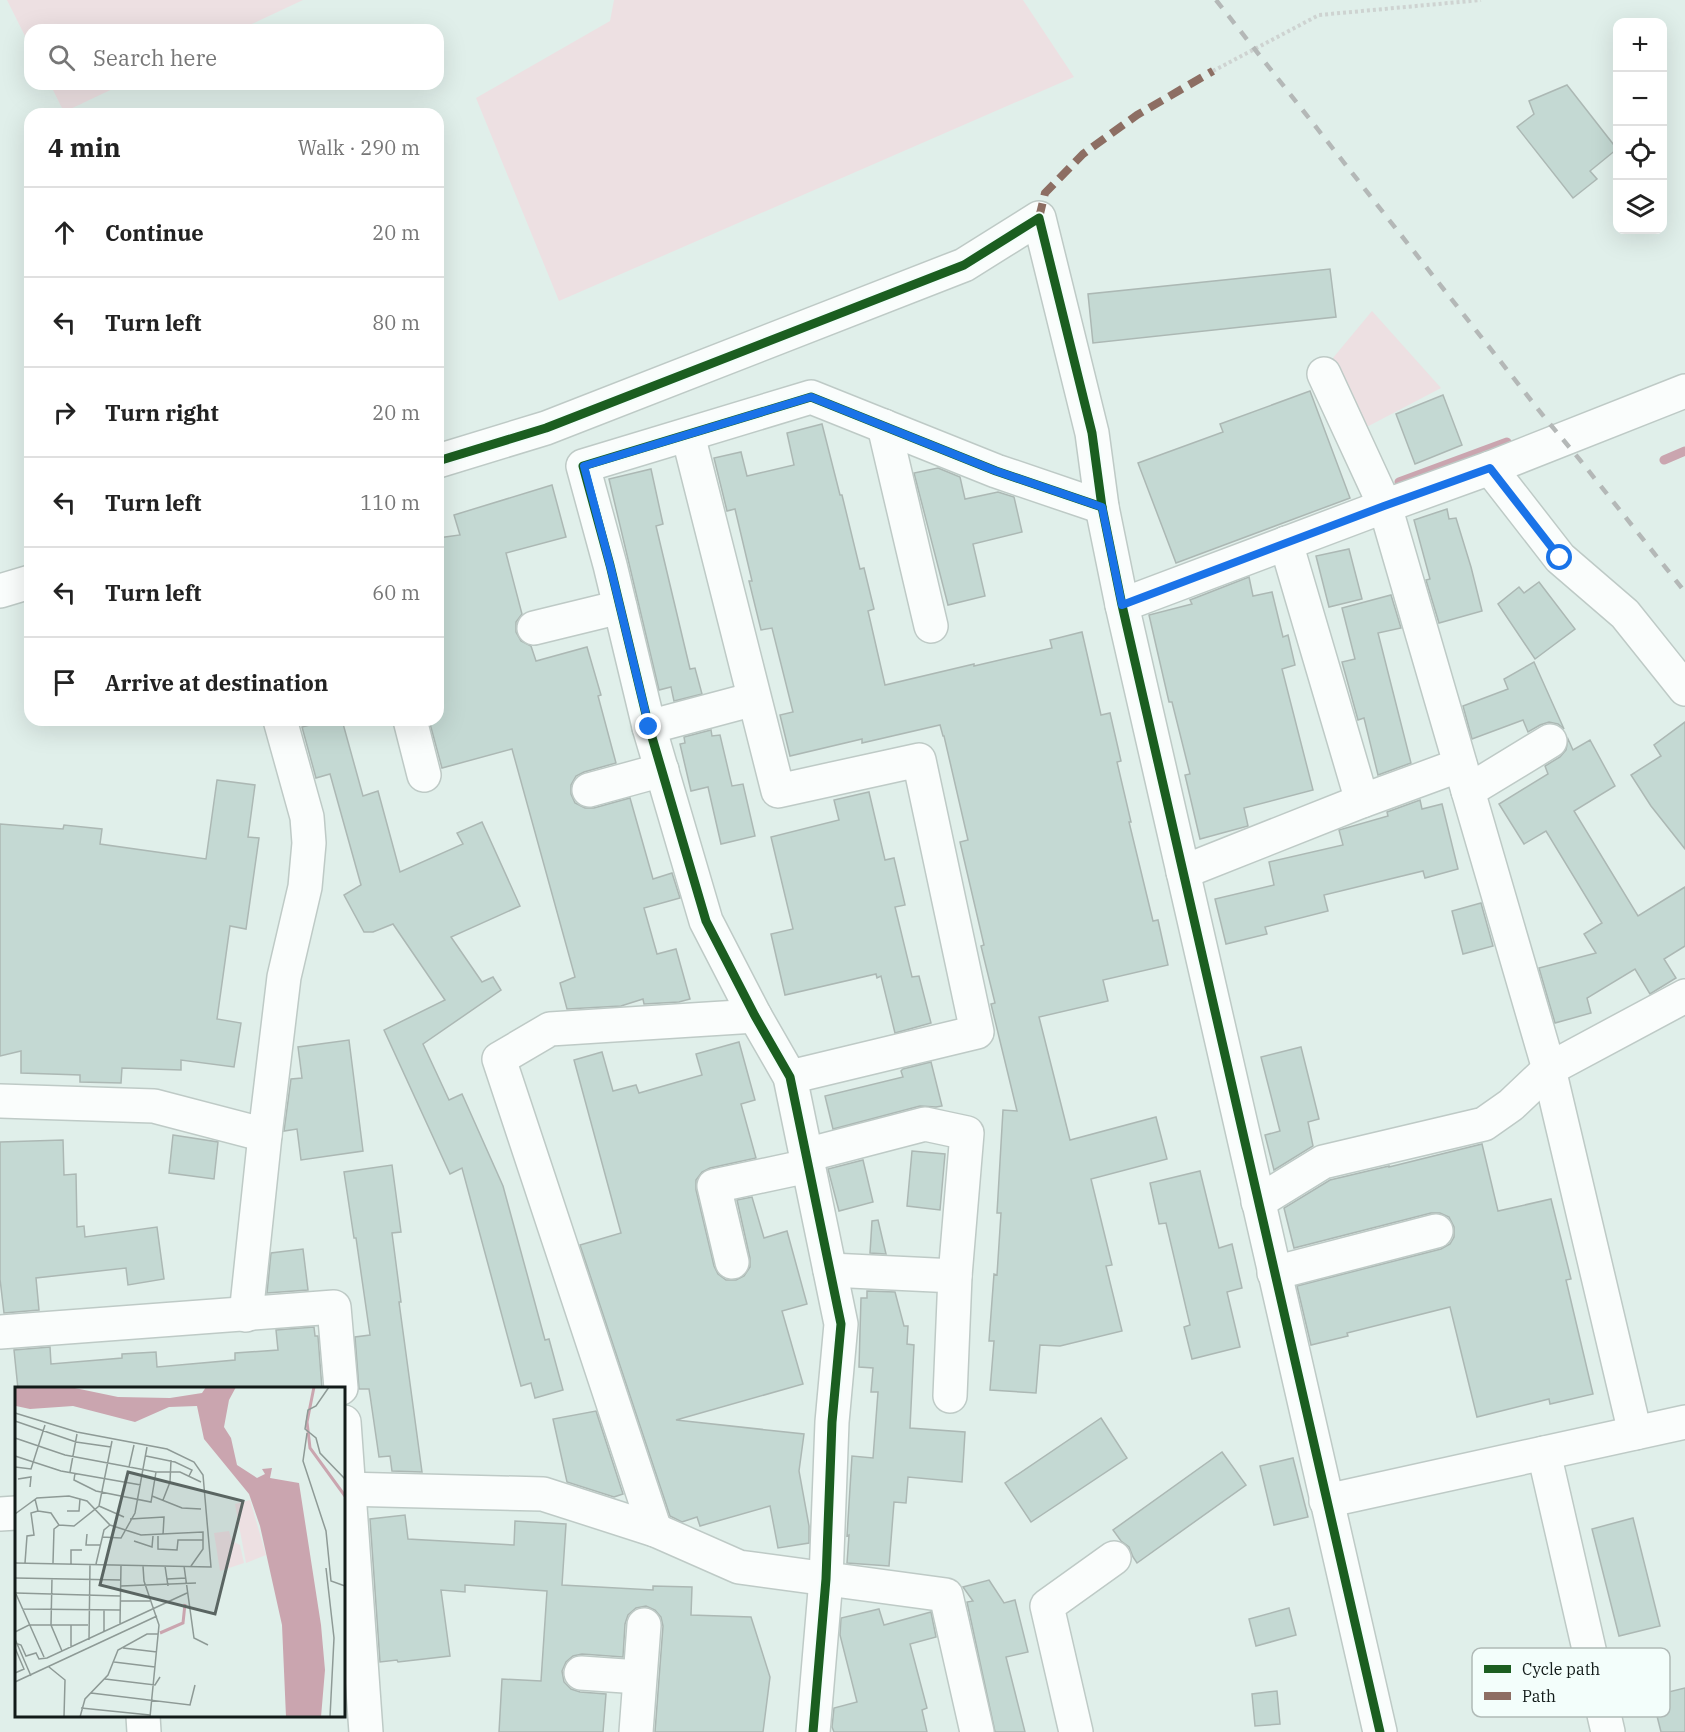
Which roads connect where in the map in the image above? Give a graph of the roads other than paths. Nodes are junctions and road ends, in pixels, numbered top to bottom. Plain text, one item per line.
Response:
1 (1324, 374) dead end
2 (1685, 391) edge
3 (884, 426) junction
4 (688, 435) junction
5 (444, 459) edge
6 (1490, 468) junction
7 (1384, 506) junction
8 (1102, 507) junction
9 (1286, 543) junction
10 (24, 584) edge
11 (0, 591) edge
12 (1122, 605) junction
13 (620, 607) junction
14 (930, 626) dead end
15 (534, 628) dead end
16 (1685, 689) edge
17 (754, 699) junction
18 (282, 726) edge
19 (412, 726) edge
20 (649, 727) junction
21 (1550, 741) dead end
22 (662, 770) junction
23 (424, 775) dead end
24 (1464, 778) junction
25 (589, 790) dead end
26 (1362, 801) junction
27 (1183, 872) junction
28 (1685, 996) edge
29 (755, 1016) junction
30 (1549, 1069) junction
31 (790, 1077) junction
32 (0, 1101) edge
33 (265, 1135) junction
34 (807, 1161) junction
35 (1258, 1202) junction
36 (1436, 1231) dead end
37 (732, 1262) dead end
38 (830, 1270) junction
39 (1274, 1273) junction
40 (955, 1276) junction
41 (246, 1315) junction
42 (0, 1332) edge
43 (341, 1387) edge
44 (950, 1396) dead end
45 (1685, 1422) edge
46 (1635, 1433) junction
47 (1544, 1453) junction
48 (345, 1456) edge
49 (346, 1489) edge
50 (1326, 1501) junction
51 (15, 1513) edge
52 (0, 1514) edge
53 (655, 1530) junction
54 (1114, 1558) dead end
55 (826, 1579) junction
56 (644, 1625) dead end
57 (1589, 1648) edge
58 (580, 1673) dead end
59 (639, 1677) junction
60 (143, 1717) edge
61 (1605, 1717) edge
62 (144, 1732) edge
63 (366, 1732) edge
64 (636, 1732) edge
65 (813, 1732) edge
66 (977, 1732) edge
67 (1076, 1732) edge
68 (1380, 1732) edge
69 (1608, 1732) edge

1 - 7 street
2 - 6 street
3 - 4 street
3 - 8 street
3 - 14 street
4 - 13 street
4 - 17 street
5 - 8 street
6 - 7 street
6 - 16 street
7 - 9 street
7 - 24 street
8 - 12 street
9 - 12 street
9 - 26 street
10 - 11 street
12 - 27 street
13 - 15 street
13 - 20 street
17 - 20 street
17 - 31 street
18 - 33 street
19 - 23 street
20 - 22 street
21 - 24 street
22 - 25 street
22 - 29 street
24 - 26 street
24 - 30 street
26 - 27 street
27 - 35 street
28 - 30 street
29 - 31 street
29 - 53 street
30 - 35 street
30 - 46 street
31 - 34 street
32 - 33 street
33 - 41 street
34 - 37 street
34 - 38 street
34 - 40 street
35 - 39 street
36 - 39 street
38 - 40 street
38 - 55 street
39 - 50 street
40 - 44 street
41 - 42 street
41 - 43 street
45 - 46 street
46 - 47 street
47 - 50 street
47 - 57 street
48 - 49 street
49 - 53 street
49 - 63 street
50 - 68 street
51 - 52 street
53 - 55 street
54 - 67 street
55 - 65 street
55 - 66 street
56 - 59 street
58 - 59 street
59 - 64 street
60 - 62 street
61 - 69 street

